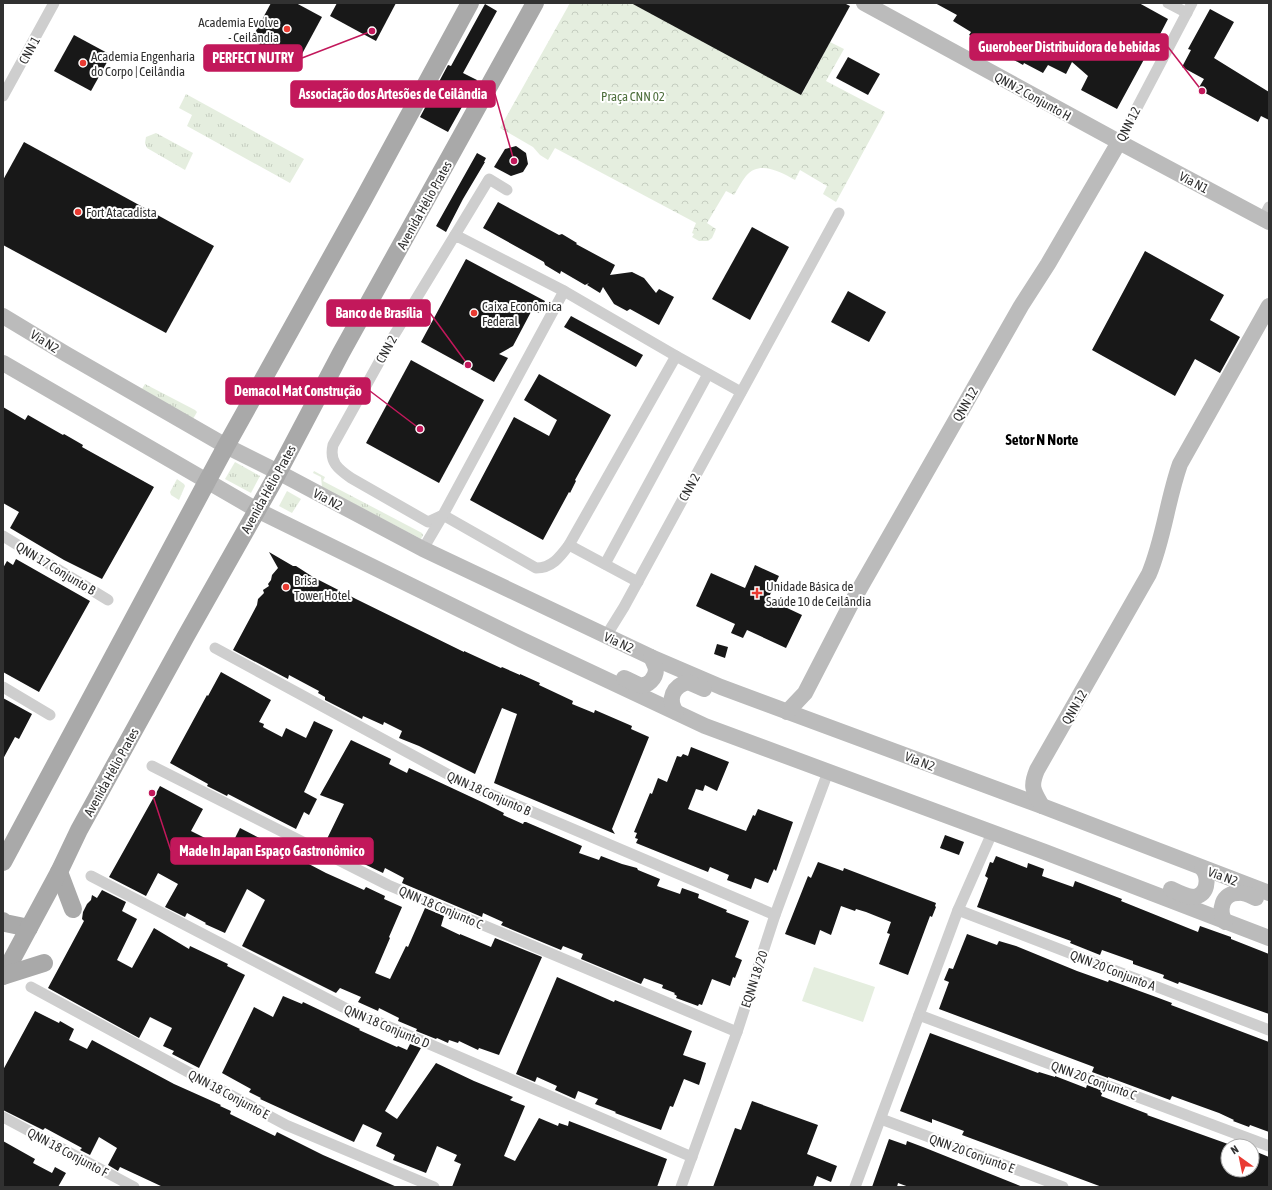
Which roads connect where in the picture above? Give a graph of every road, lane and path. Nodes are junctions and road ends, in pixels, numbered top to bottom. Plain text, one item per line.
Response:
1 (54, 3) edge
2 (470, 3) edge
3 (535, 3) edge
4 (864, 3) edge
5 (1168, 3) edge
6 (1192, 3) edge
7 (1187, 13) junction
8 (3, 96) edge
9 (1118, 142) junction
10 (507, 190) dead end
11 (839, 213) dead end
12 (1267, 216) edge
13 (455, 235) junction
14 (1269, 236) edge
15 (564, 291) junction
16 (1269, 306) edge
17 (3, 316) edge
18 (3, 328) edge
19 (66, 354) junction
20 (676, 356) junction
21 (3, 363) edge
22 (708, 374) junction
23 (741, 392) junction
24 (226, 446) junction
25 (278, 472) junction
26 (208, 482) junction
27 (257, 510) junction
28 (443, 515) junction
29 (3, 536) edge
30 (569, 545) junction
31 (423, 549) junction
32 (605, 564) junction
33 (638, 582) junction
34 (108, 600) dead end
35 (606, 636) junction
36 (522, 640) junction
37 (215, 648) dead end
38 (651, 657) junction
39 (3, 687) edge
40 (784, 710) junction
41 (676, 712) junction
42 (50, 715) dead end
43 (152, 766) dead end
44 (828, 772) junction
45 (1042, 806) junction
46 (992, 833) junction
47 (9, 843) edge
48 (1045, 852) junction
49 (3, 862) edge
50 (1202, 868) junction
51 (59, 872) junction
52 (92, 876) dead end
53 (1269, 893) edge
54 (1269, 903) edge
55 (73, 909) dead end
56 (958, 910) junction
57 (775, 915) junction
58 (3, 921) edge
59 (1225, 922) junction
60 (29, 928) junction
61 (1269, 938) edge
62 (3, 946) edge
63 (44, 963) dead end
64 (5, 972) edge
65 (31, 988) dead end
66 (919, 1015) junction
67 (1269, 1030) edge
68 (737, 1032) junction
69 (3, 1117) edge
70 (881, 1119) junction
71 (1269, 1146) edge
72 (692, 1157) junction
73 (134, 1187) edge
74 (434, 1187) edge
75 (681, 1187) edge
76 (855, 1187) edge
77 (1064, 1187) edge

1 - 8 street, CNN 1
2 - 24 main road
3 - 25 main road, Avenida Hélio Prates
4 - 9 main road, QNN 2 Conjunto H
5 - 7 street
6 - 7 street, QNN 12
7 - 9 street, QNN 12
9 - 12 main road, Via N1
9 - 40 main road, QNN 12
10 - 13 street
11 - 23 street, CNN 2
12 - 14 main road
13 - 15 street
13 - 28 street, CNN 2
15 - 20 street
15 - 28 street
16 - 45 main road, QNN 12
17 - 19 main road, Via N2
18 - 19 main road
19 - 24 main road, Via N2
20 - 22 street
20 - 30 street
21 - 26 main road
22 - 23 street
22 - 32 street
23 - 33 street, CNN 2
24 - 25 main road, Via N2
24 - 26 main road
25 - 27 main road, Avenida Hélio Prates
25 - 31 main road, Via N2
26 - 27 main road
26 - 47 main road
27 - 36 main road
27 - 51 main road, Avenida Hélio Prates
28 - 30 street
28 - 31 street
29 - 34 street, QNN 17 Conjunto B
30 - 32 street
31 - 35 main road, Via N2
32 - 33 street
33 - 35 street, CNN 2
35 - 38 main road, Via N2
36 - 38 main road
36 - 41 main road
37 - 57 street, QNN 18 Conjunto B
38 - 40 main road, Via N2
39 - 42 street
40 - 41 main road
40 - 45 main road, Via N2
41 - 44 main road
43 - 68 street, QNN 18 Conjunto C
44 - 46 main road
44 - 57 street, EQNN 18/20
45 - 50 main road, Via N2
46 - 48 main road
46 - 56 street
47 - 49 main road
48 - 50 main road
48 - 59 main road
50 - 53 main road, Via N2
51 - 55 main road
51 - 60 main road, Avenida Hélio Prates
52 - 72 street, QNN 18 Conjunto D
54 - 59 main road
56 - 66 street
56 - 67 street, QNN 20 Conjunto A
57 - 68 street, EQNN 18/20
58 - 60 main road
59 - 61 main road
60 - 64 main road, Avenida Hélio Prates
62 - 64 main road
63 - 64 main road
65 - 74 street, QNN 18 Conjunto E
66 - 70 street
66 - 71 street, QNN 20 Conjunto C
68 - 72 street, EQNN 18/20
69 - 73 street, QNN 18 Conjunto F
70 - 76 street
70 - 77 street, QNN 20 Conjunto E
72 - 75 street, EQNN 18/20

